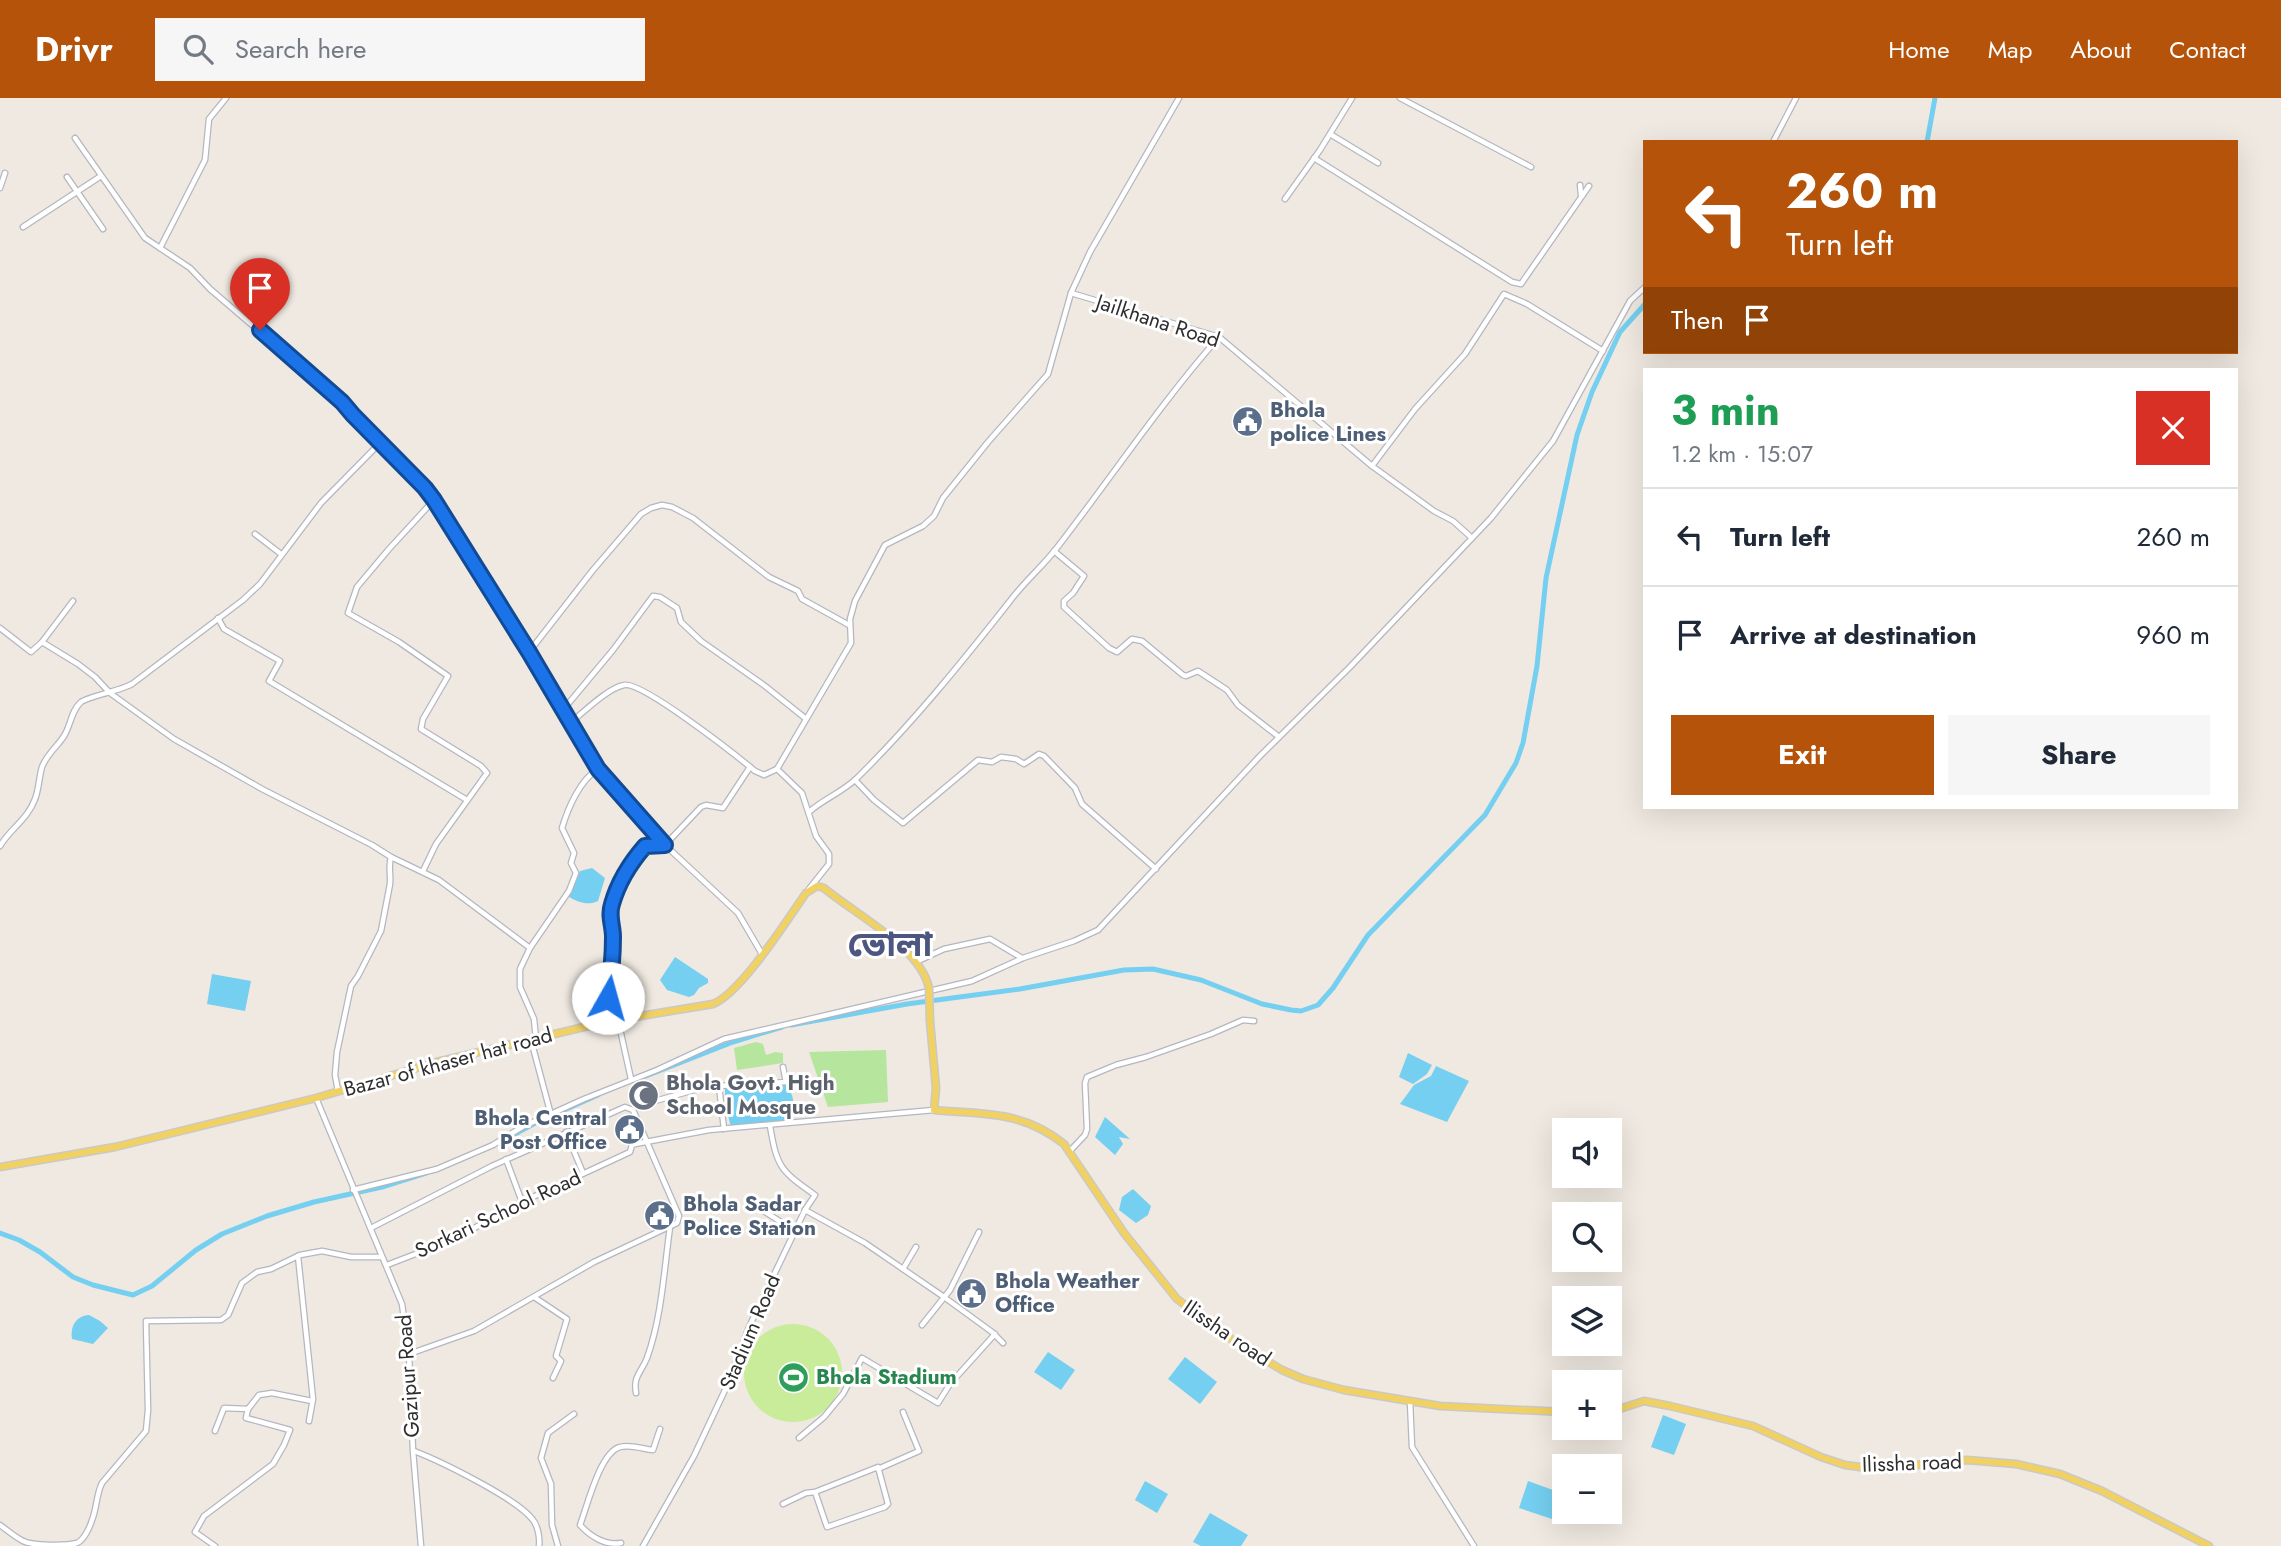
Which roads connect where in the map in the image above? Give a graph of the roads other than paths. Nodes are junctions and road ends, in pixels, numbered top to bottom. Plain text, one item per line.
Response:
1 (226, 98) edge
2 (1179, 98) edge
3 (1352, 98) edge
4 (1401, 98) edge
5 (1796, 98) edge
6 (1330, 134) junction
7 (75, 138) dead end
8 (1774, 140) edge
9 (1314, 158) junction
10 (1378, 163) dead end
11 (1531, 167) dead end
12 (5, 173) dead end
13 (101, 176) junction
14 (67, 177) dead end
15 (1580, 185) dead end
16 (1589, 186) dead end
17 (0, 188) edge
18 (77, 192) junction
19 (1581, 196) junction
20 (1285, 199) dead end
21 (23, 227) dead end
22 (103, 229) dead end
23 (160, 248) junction
24 (1643, 289) edge
25 (1071, 293) junction
26 (1219, 337) junction
27 (1603, 351) junction
28 (380, 443) junction
29 (1372, 466) junction
30 (434, 500) junction
31 (255, 534) dead end
32 (1472, 538) junction
33 (1054, 551) junction
34 (281, 554) junction
35 (73, 601) dead end
36 (218, 618) junction
37 (850, 625) junction
38 (0, 628) edge
39 (42, 642) junction
40 (529, 652) junction
41 (110, 693) junction
42 (563, 710) junction
43 (805, 718) junction
44 (570, 723) junction
45 (1279, 737) junction
46 (750, 767) junction
47 (598, 769) junction
48 (777, 769) junction
49 (855, 780) junction
50 (467, 800) junction
51 (809, 812) junction
52 (665, 845) junction
53 (0, 846) edge
54 (391, 858) junction
55 (1156, 869) junction
56 (423, 872) junction
57 (806, 893) junction
58 (530, 948) junction
59 (762, 954) junction
60 (1023, 958) junction
61 (918, 961) junction
62 (618, 1020) junction
63 (1254, 1021) dead end
64 (604, 1022) junction
65 (533, 1039) junction
66 (783, 1067) dead end
67 (631, 1079) junction
68 (719, 1086) junction
69 (338, 1091) junction
70 (316, 1098) junction
71 (637, 1106) dead end
72 (934, 1110) junction
73 (551, 1115) junction
74 (770, 1126) junction
75 (724, 1129) junction
76 (566, 1132) junction
77 (646, 1142) junction
78 (1069, 1152) junction
79 (506, 1159) junction
80 (0, 1167) edge
81 (583, 1174) junction
82 (353, 1190) junction
83 (522, 1202) junction
84 (759, 1208) dead end
85 (805, 1210) junction
86 (670, 1226) junction
87 (371, 1228) junction
88 (794, 1231) junction
89 (979, 1232) dead end
90 (916, 1247) dead end
91 (298, 1256) junction
92 (381, 1257) junction
93 (387, 1265) junction
94 (902, 1269) junction
95 (534, 1297) junction
96 (944, 1297) junction
97 (922, 1325) dead end
98 (995, 1334) junction
99 (1003, 1343) dead end
100 (409, 1354) junction
101 (553, 1378) dead end
102 (636, 1394) dead end
103 (313, 1401) junction
104 (1410, 1401) junction
105 (1622, 1408) edge
106 (248, 1409) junction
107 (1552, 1411) edge
108 (904, 1412) dead end
109 (574, 1414) dead end
110 (309, 1421) dead end
111 (660, 1429) dead end
112 (215, 1431) dead end
113 (799, 1438) dead end
114 (413, 1451) junction
115 (878, 1469) junction
116 (815, 1492) junction
117 (783, 1504) dead end
118 (0, 1525) edge
119 (621, 1543) dead end
120 (212, 1545) edge
121 (421, 1546) edge
122 (539, 1546) edge
123 (558, 1546) edge
124 (643, 1546) edge
125 (1474, 1546) edge
126 (2209, 1546) edge

1 - 23 street
2 - 25 street
3 - 6 street
4 - 11 street
5 - 8 street
6 - 9 street
6 - 10 street
7 - 13 street
9 - 19 street
9 - 20 street
12 - 17 street
13 - 18 street
13 - 23 street
14 - 18 street
15 - 19 street
16 - 19 street
18 - 21 street
18 - 22 street
23 - 28 street
24 - 27 street
25 - 26 street, Jailkhana Road
25 - 37 street
26 - 29 street, Jailkhana Road
26 - 33 street
27 - 29 street
27 - 32 street
28 - 30 street
28 - 34 street
29 - 32 street, Jailkhana Road
30 - 40 street
30 - 50 street
31 - 34 street
32 - 45 street
33 - 45 street
33 - 49 street
34 - 36 street
35 - 39 street
36 - 41 street
36 - 50 street
37 - 40 street
37 - 43 street
38 - 39 street
39 - 41 street
40 - 42 street
41 - 53 street
41 - 54 street
42 - 43 street
42 - 44 street
43 - 48 street
44 - 46 street
44 - 47 street
45 - 55 street
46 - 48 street
46 - 52 street
47 - 52 street
47 - 58 street
48 - 51 street
49 - 51 street
49 - 55 street
50 - 56 street
51 - 57 street
52 - 59 street
52 - 64 street
54 - 56 street
54 - 69 street
55 - 60 street
56 - 58 street
57 - 59 main road, Bazar of khaser hat road
57 - 61 main road
58 - 65 street
59 - 62 main road, Bazar of khaser hat road
60 - 61 street
60 - 67 street
61 - 72 main road, bridge
62 - 64 main road, Bazar of khaser hat road
62 - 67 street
63 - 78 street
64 - 65 main road, Bazar of khaser hat road
65 - 69 main road, Bazar of khaser hat road
65 - 73 street
66 - 68 street
67 - 73 street
68 - 71 street
68 - 75 street
69 - 70 main road, Bazar of khaser hat road
70 - 80 main road, Bazar of khaser hat road
70 - 82 street, Gazipur Road
72 - 74 street, Sorkari School Road
72 - 78 main road, Ilissha road
73 - 82 street
74 - 75 street, Sorkari School Road
74 - 85 street
75 - 77 street, Sorkari School Road
76 - 77 street
76 - 79 street
76 - 81 street
77 - 81 street, Sorkari School Road
77 - 86 street
78 - 104 main road, Ilissha road
79 - 83 street
79 - 87 street
81 - 83 street, Sorkari School Road
82 - 87 street, Gazipur Road
83 - 93 street, Sorkari School Road
84 - 88 street
85 - 88 street, Stadium Road
85 - 94 street
86 - 95 street
86 - 102 street
87 - 92 street, Gazipur Road
88 - 124 street, Stadium Road
89 - 96 street
90 - 94 street
91 - 92 street
91 - 103 street
91 - 118 street
92 - 93 street, Gazipur Road
93 - 100 street, Gazipur Road
94 - 96 street
95 - 100 street
95 - 101 street
96 - 97 street
96 - 98 street
98 - 99 street
98 - 113 street
100 - 114 street, Gazipur Road
103 - 106 street
103 - 110 street
104 - 107 main road, Ilissha road
104 - 125 street
105 - 126 main road, Ilissha road
106 - 112 street
106 - 120 street
108 - 115 street
109 - 123 street
111 - 119 street
114 - 121 street, Gazipur Road
114 - 122 street
115 - 116 street
115 - 116 street
116 - 117 street

